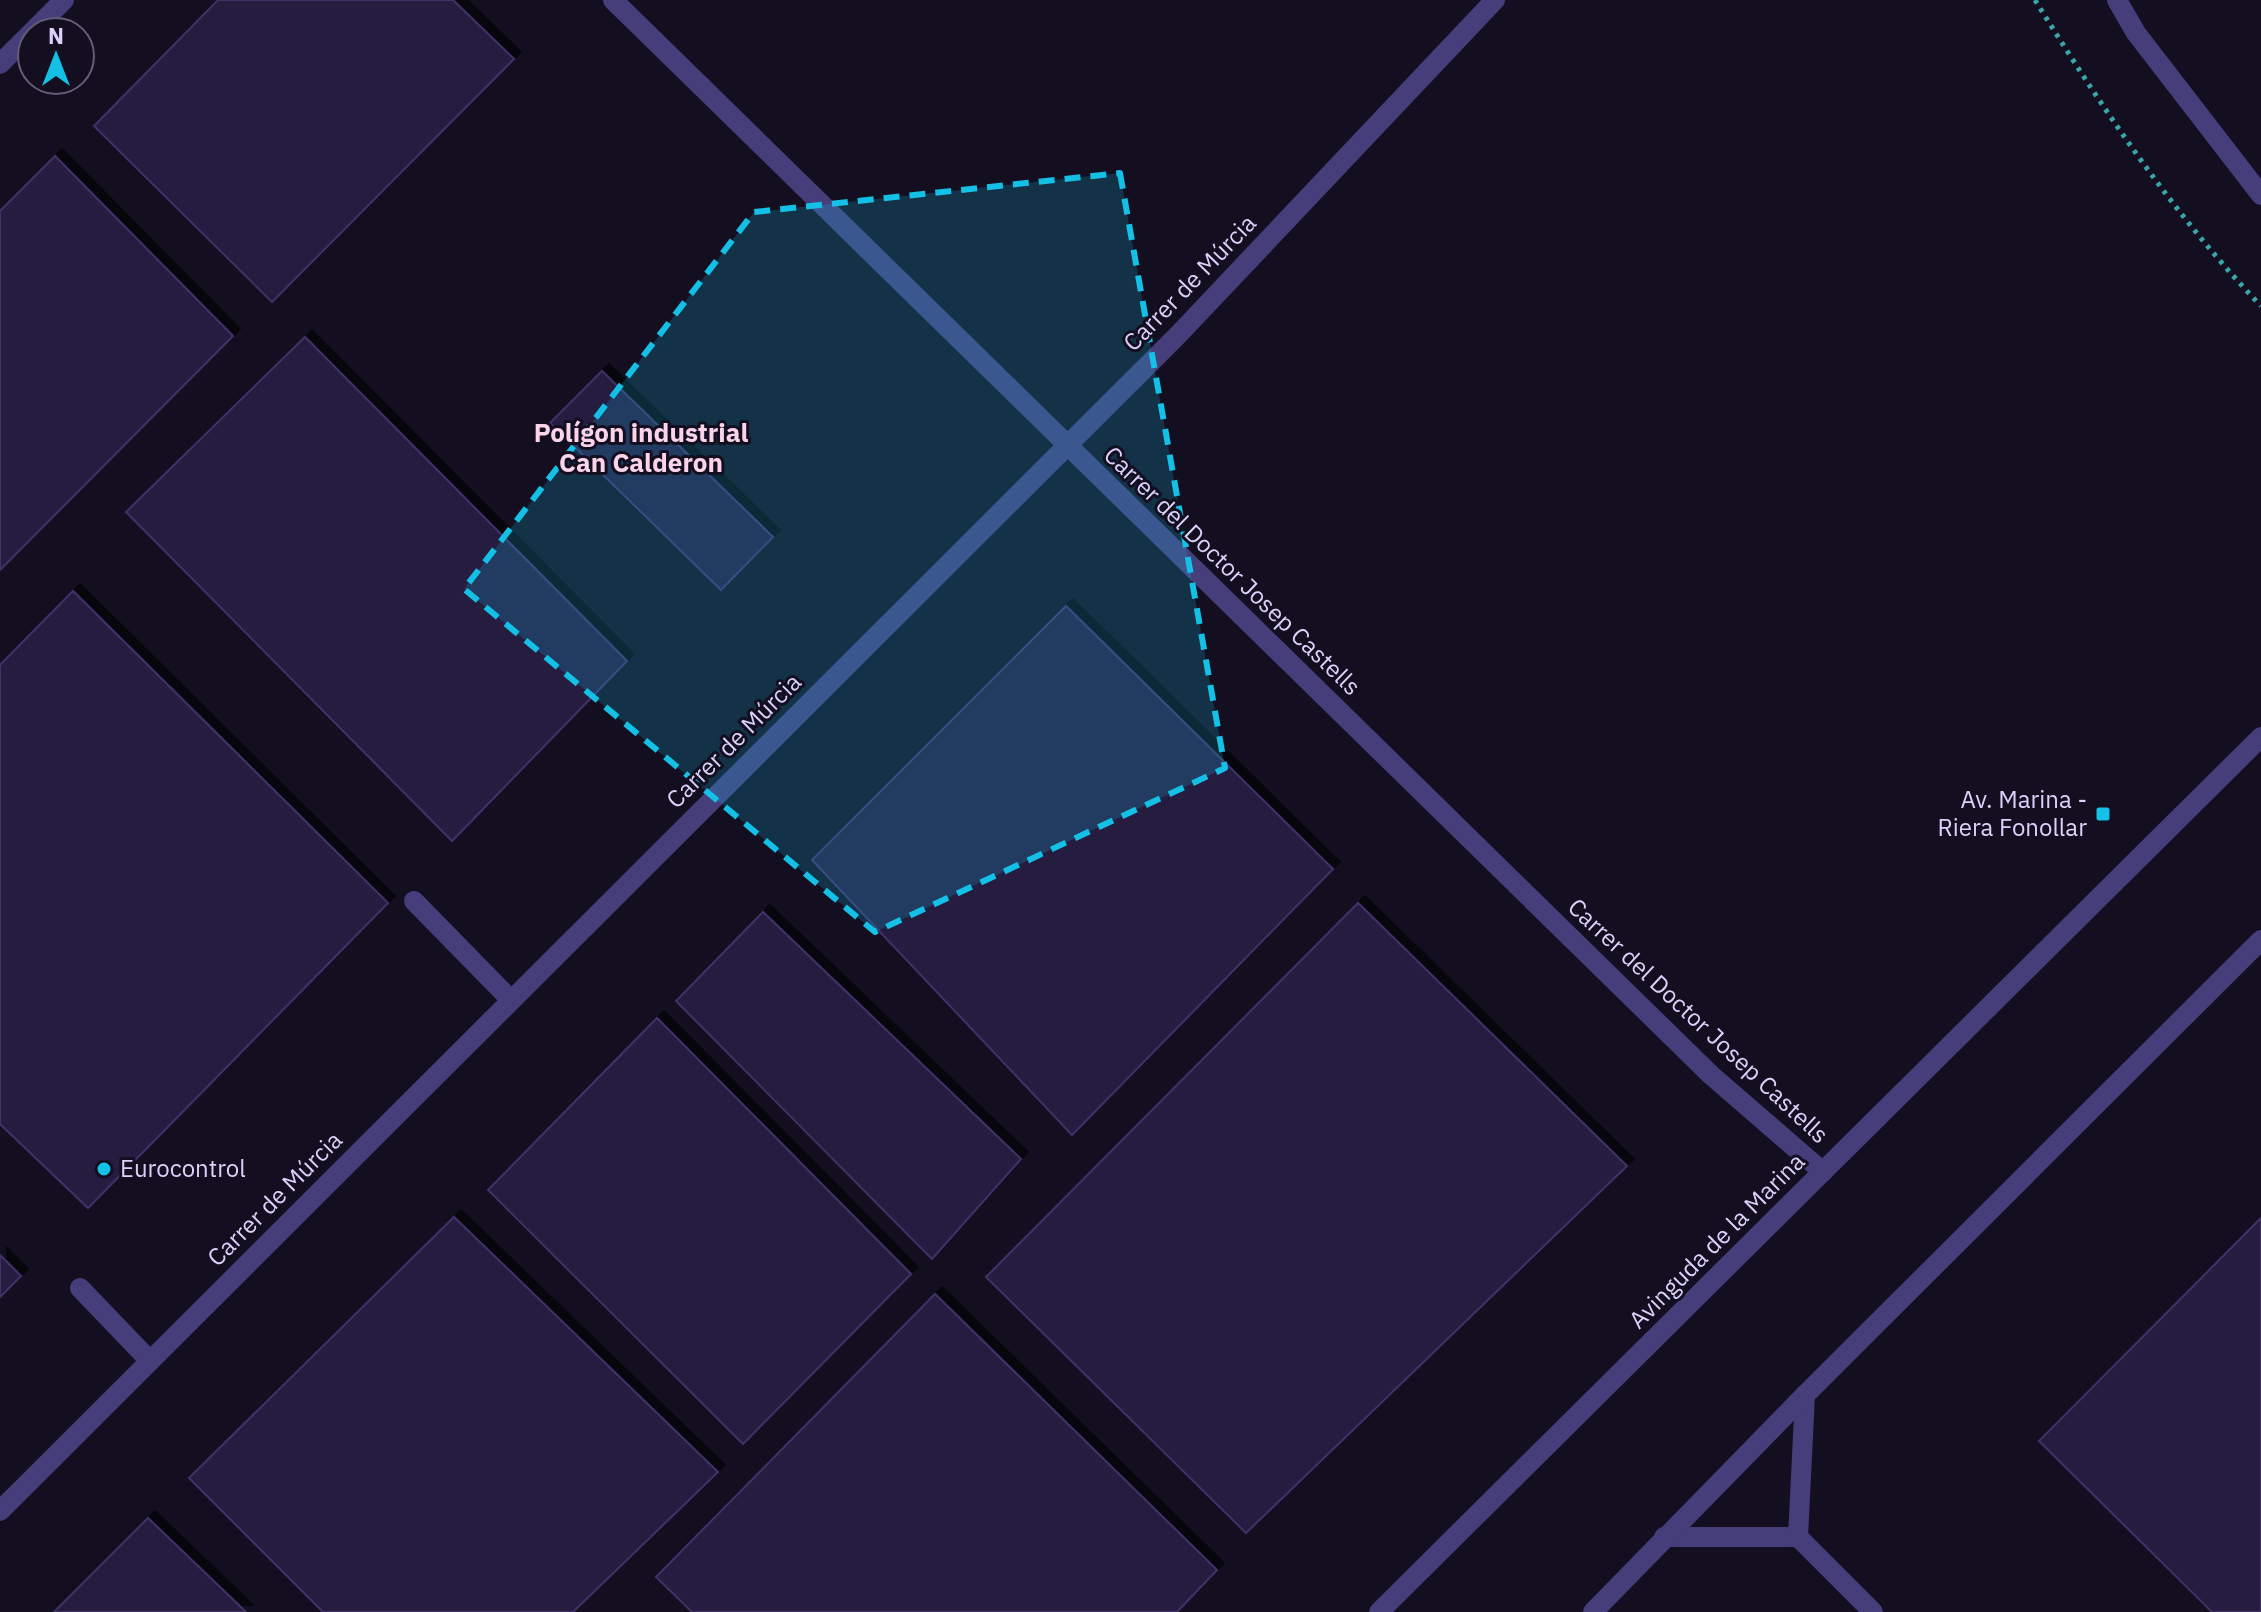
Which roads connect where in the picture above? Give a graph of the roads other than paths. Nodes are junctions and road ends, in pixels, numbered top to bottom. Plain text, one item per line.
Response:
1 (64, 0) edge
2 (613, 0) edge
3 (1495, 0) edge
4 (2117, 0) edge
5 (48, 16) edge
6 (16, 48) edge
7 (0, 64) edge
8 (2261, 195) edge
9 (1066, 446) junction
10 (2261, 737) edge
11 (414, 901) dead end
12 (2261, 940) edge
13 (511, 1000) junction
14 (1823, 1172) junction
15 (80, 1288) dead end
16 (150, 1361) junction
17 (1805, 1395) junction
18 (0, 1511) edge
19 (1664, 1537) junction
20 (1798, 1537) junction
21 (1379, 1612) edge
22 (1593, 1612) edge
23 (1873, 1612) edge

1 - 5 street
2 - 9 street, Carrer del Doctor Josep Castells
3 - 9 street, Carrer de Múrcia
4 - 8 street
6 - 7 street
9 - 13 street, Carrer de Múrcia
9 - 14 street, Carrer del Doctor Josep Castells
10 - 14 street, Avinguda de la Marina
11 - 13 street
12 - 17 street
13 - 16 street, Carrer de Múrcia
14 - 21 street, Avinguda de la Marina
15 - 16 street
16 - 18 street, Carrer de Múrcia
17 - 19 street
17 - 20 street
19 - 20 street
19 - 22 street
20 - 23 street

